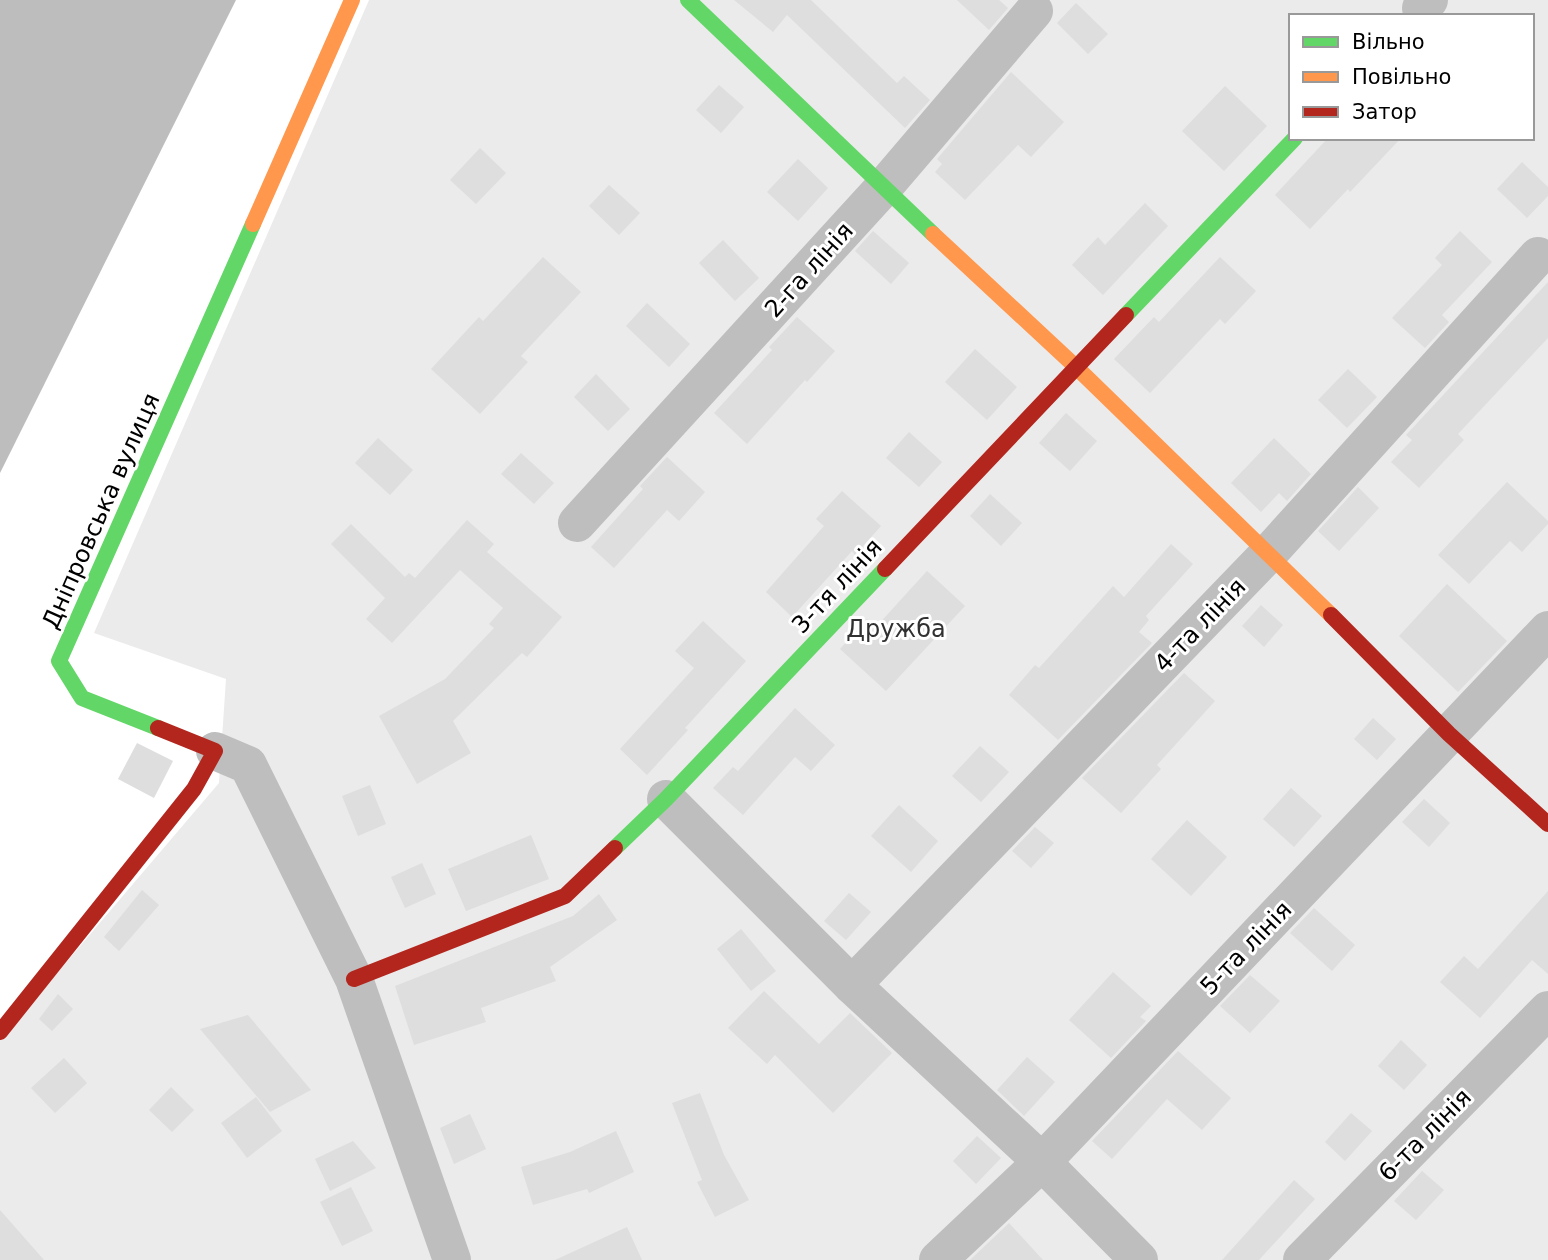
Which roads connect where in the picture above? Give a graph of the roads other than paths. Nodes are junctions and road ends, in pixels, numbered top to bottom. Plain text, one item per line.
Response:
1 (352, 0) edge
2 (705, 6) edge
3 (1034, 11) dead end
4 (1293, 140) edge
5 (883, 188) junction
6 (1538, 256) dead end
7 (1076, 367) junction
8 (577, 523) dead end
9 (1269, 553) junction
10 (1548, 631) edge
11 (1449, 734) junction
12 (215, 751) junction
13 (666, 799) junction
14 (1548, 824) edge
15 (354, 979) junction
16 (852, 985) junction
17 (1548, 1010) edge
18 (0, 1032) edge
19 (1042, 1163) junction
20 (452, 1260) edge
21 (938, 1260) edge
22 (1139, 1260) edge
23 (1302, 1260) edge

1 - 12 street, Дніпровська вулиця
2 - 5 street
3 - 5 street, 2-га лінія
4 - 7 street, 3-тя лінія
5 - 7 street
5 - 8 street, 2-га лінія
6 - 9 street, 4-та лінія
7 - 9 street
7 - 13 street, 3-тя лінія
9 - 11 street
9 - 16 street, 4-та лінія
10 - 11 street, 5-та лінія
11 - 14 street
11 - 19 street, 5-та лінія
12 - 15 street
12 - 18 street
13 - 15 street, 3-тя лінія
13 - 16 street
15 - 20 street
16 - 19 street
17 - 23 street, 6-та лінія
19 - 21 street, 5-та лінія
19 - 22 street

